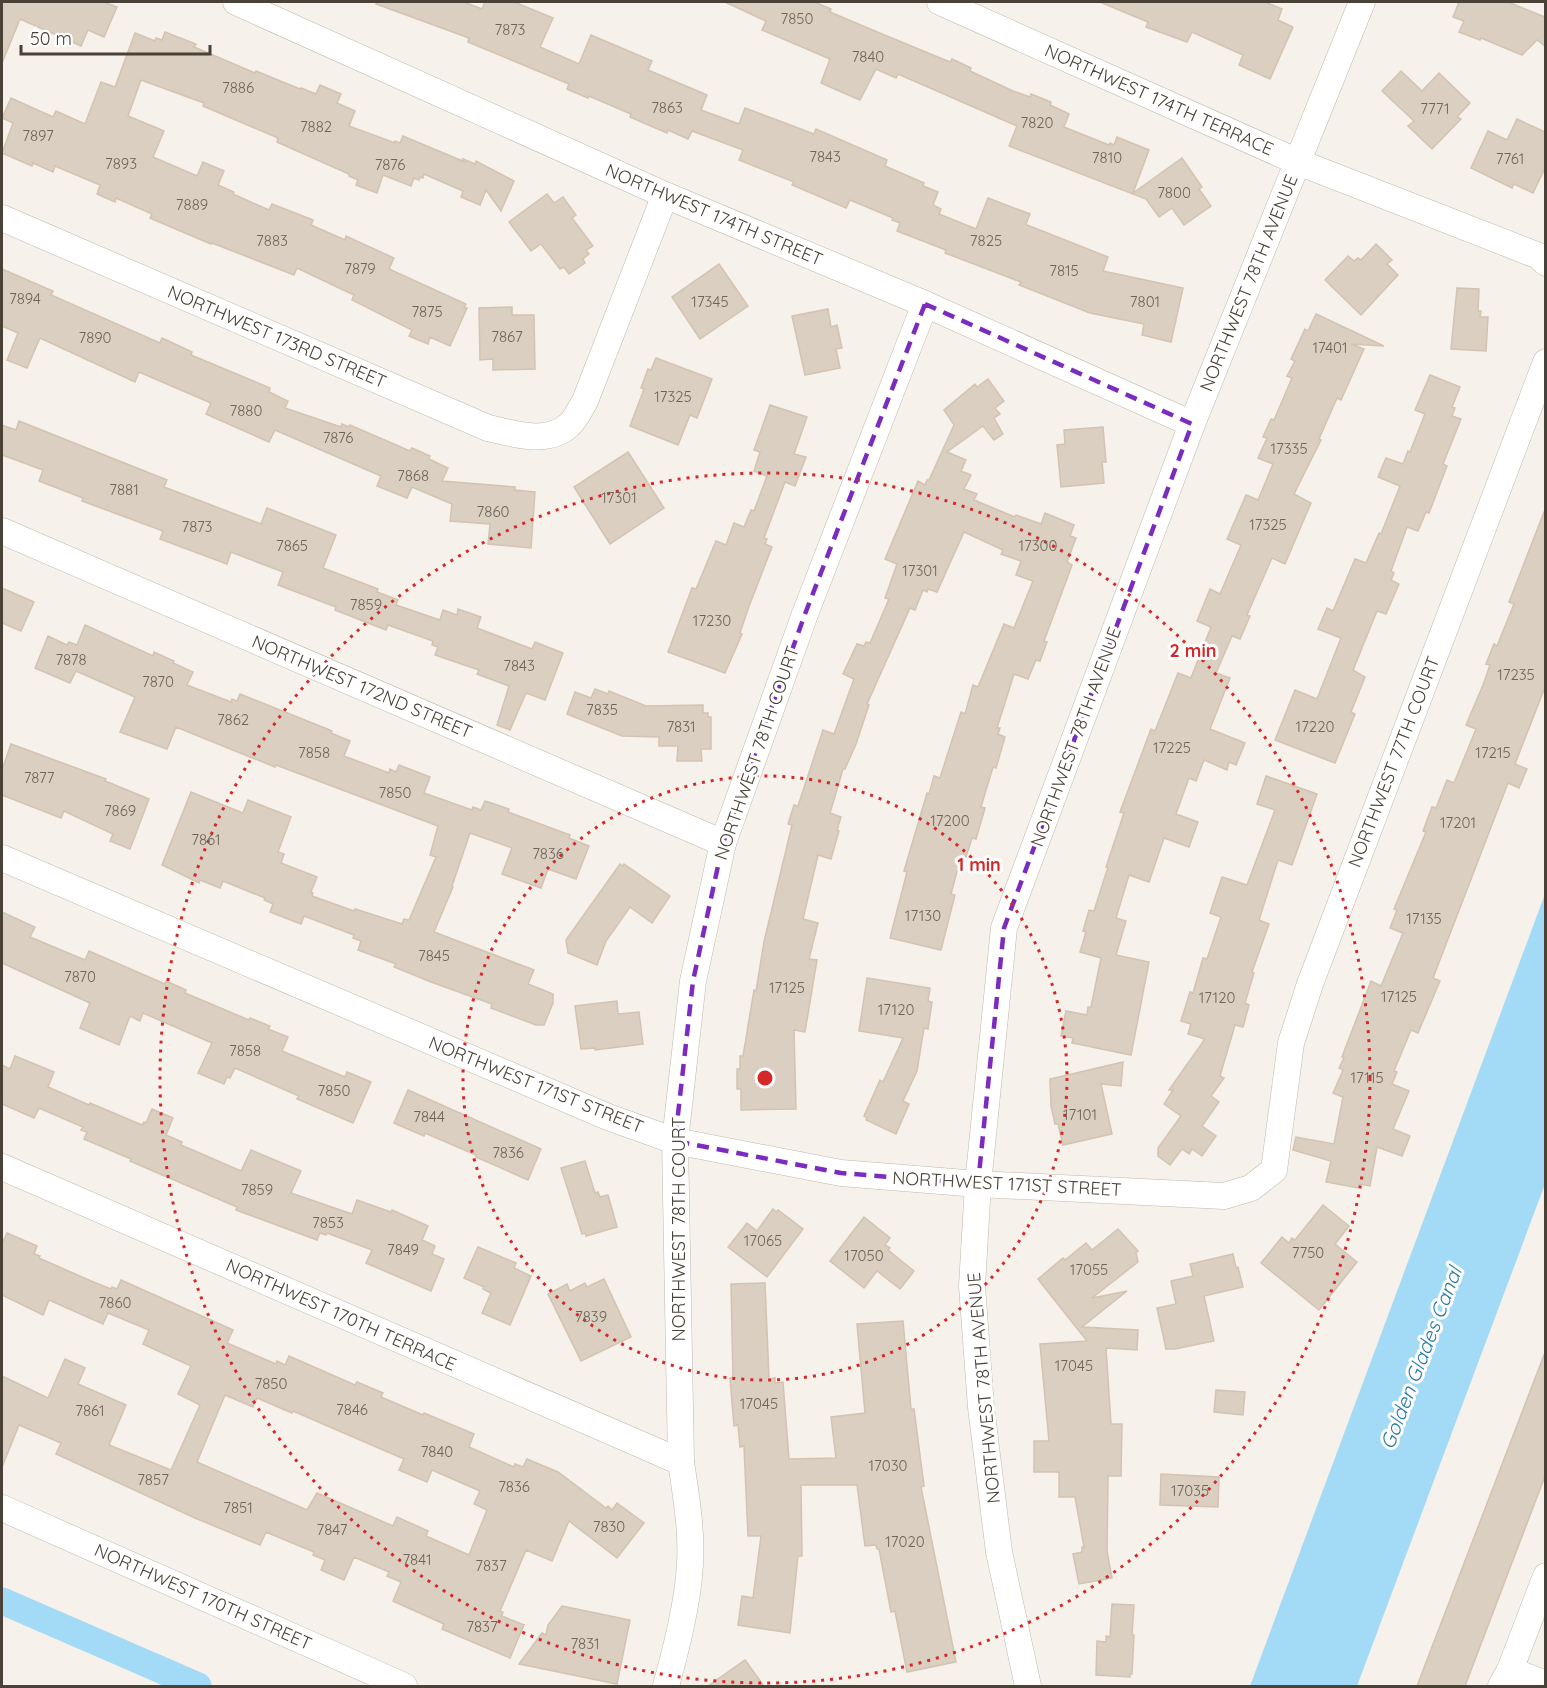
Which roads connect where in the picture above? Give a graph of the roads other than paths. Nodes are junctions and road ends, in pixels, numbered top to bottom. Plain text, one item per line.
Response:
1 (236, 2) edge
2 (940, 2) edge
3 (1362, 2) edge
4 (1298, 162) junction
5 (665, 195) junction
6 (2, 218) edge
7 (1545, 263) edge
8 (925, 304) junction
9 (1545, 362) edge
10 (1192, 424) junction
11 (2, 531) edge
12 (723, 843) junction
13 (2, 858) edge
14 (675, 1141) junction
15 (2, 1167) edge
16 (1274, 1170) joint
17 (978, 1184) junction
18 (681, 1462) junction
19 (2, 1508) edge
20 (1545, 1576) edge
21 (1506, 1678) edge
22 (1545, 1684) edge
23 (404, 1686) edge
24 (666, 1686) edge
25 (1028, 1686) edge

1 - 5 street, NORTHWEST 174TH STREET
2 - 4 street, NORTHWEST 174TH TERRACE
3 - 4 street, NORTHWEST 78TH AVENUE
4 - 7 street, NORTHWEST 174TH TERRACE
4 - 10 street, NORTHWEST 78TH AVENUE
5 - 6 street, NORTHWEST 173RD STREET
5 - 8 street, NORTHWEST 174TH STREET
8 - 10 street, NORTHWEST 174TH STREET
8 - 12 street, NORTHWEST 78TH COURT
9 - 16 street, NORTHWEST 77TH COURT
10 - 17 street, NORTHWEST 78TH AVENUE
11 - 12 street, NORTHWEST 172ND STREET
12 - 14 street, NORTHWEST 78TH COURT
13 - 14 street, NORTHWEST 171ST STREET
14 - 17 street, NORTHWEST 171ST STREET
14 - 18 street, NORTHWEST 78TH COURT
15 - 18 street, NORTHWEST 170TH TERRACE
16 - 17 street, NORTHWEST 171ST STREET
17 - 25 street, NORTHWEST 78TH AVENUE
18 - 24 street, NORTHWEST 78TH COURT
19 - 23 street, NORTHWEST 170TH STREET
20 - 21 street
21 - 22 street

